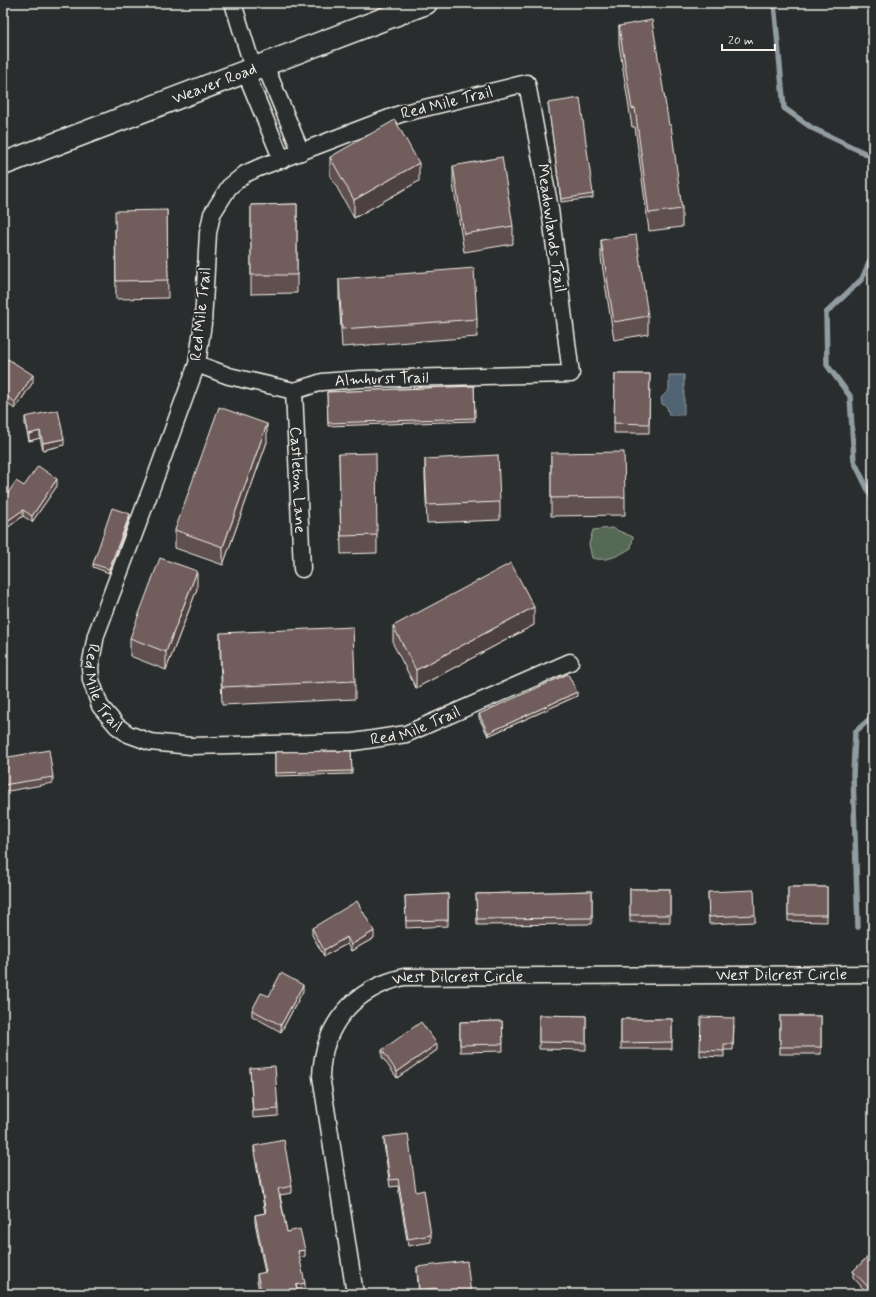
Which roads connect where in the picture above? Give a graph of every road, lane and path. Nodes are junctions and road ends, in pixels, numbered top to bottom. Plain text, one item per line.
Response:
1 (233, 3) edge
2 (426, 3) edge
3 (254, 67) junction
4 (527, 83) joint
5 (301, 152) junction
6 (282, 160) junction
7 (3, 164) edge
8 (197, 364) junction
9 (571, 374) joint
10 (294, 391) junction
11 (302, 569) dead end
12 (570, 662) dead end
13 (873, 974) edge
14 (355, 1294) edge

1 - 3 street
2 - 3 main road, Weaver Road
3 - 5 street
3 - 6 street
3 - 7 main road, Weaver Road
4 - 5 street, Red Mile Trail
4 - 9 street, Meadowlands Trail
5 - 6 street, Red Mile Trail
6 - 8 street, Red Mile Trail
8 - 10 street
8 - 12 street, Red Mile Trail
9 - 10 street, Almhurst Trail
10 - 11 street, Castleton Lane
13 - 14 street, West Dilcrest Circle

